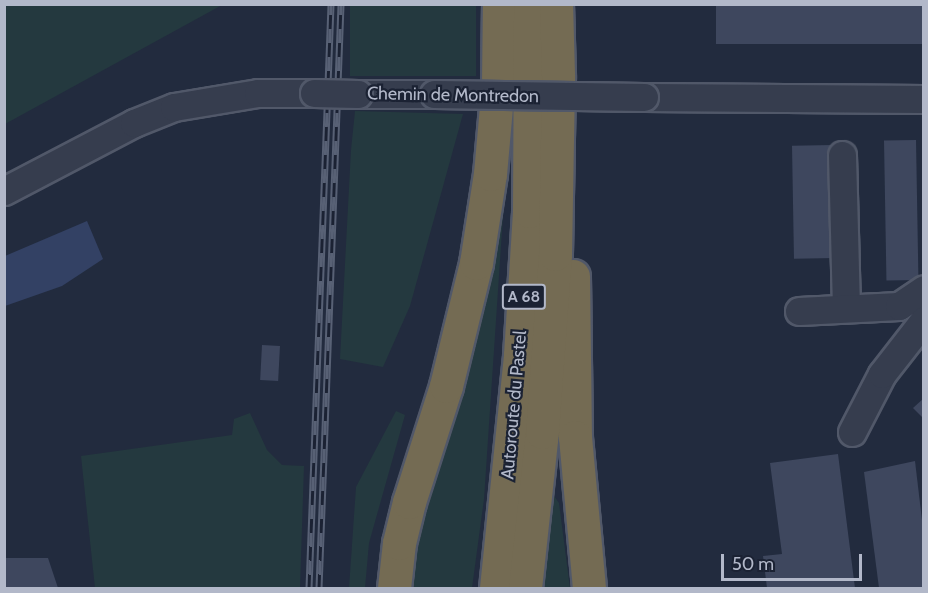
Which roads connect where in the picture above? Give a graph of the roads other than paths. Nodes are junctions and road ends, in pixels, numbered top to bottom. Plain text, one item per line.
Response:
1 (499, 4) edge
2 (530, 4) edge
3 (556, 4) edge
4 (576, 4) edge
5 (924, 99) edge
6 (842, 155) dead end
7 (4, 191) edge
8 (924, 289) edge
9 (846, 308) junction
10 (799, 311) dead end
11 (924, 320) edge
12 (852, 432) dead end
13 (394, 588) edge
14 (496, 588) edge
15 (525, 588) edge
16 (589, 588) edge

1 - 13 highway
2 - 14 highway, Autoroute du Pastel / A 68
3 - 15 highway, Autoroute du Pastel / A 68
4 - 16 highway
5 - 7 street, Chemin de Montredon, bridge
6 - 9 street
8 - 9 street
9 - 10 street
11 - 12 street

